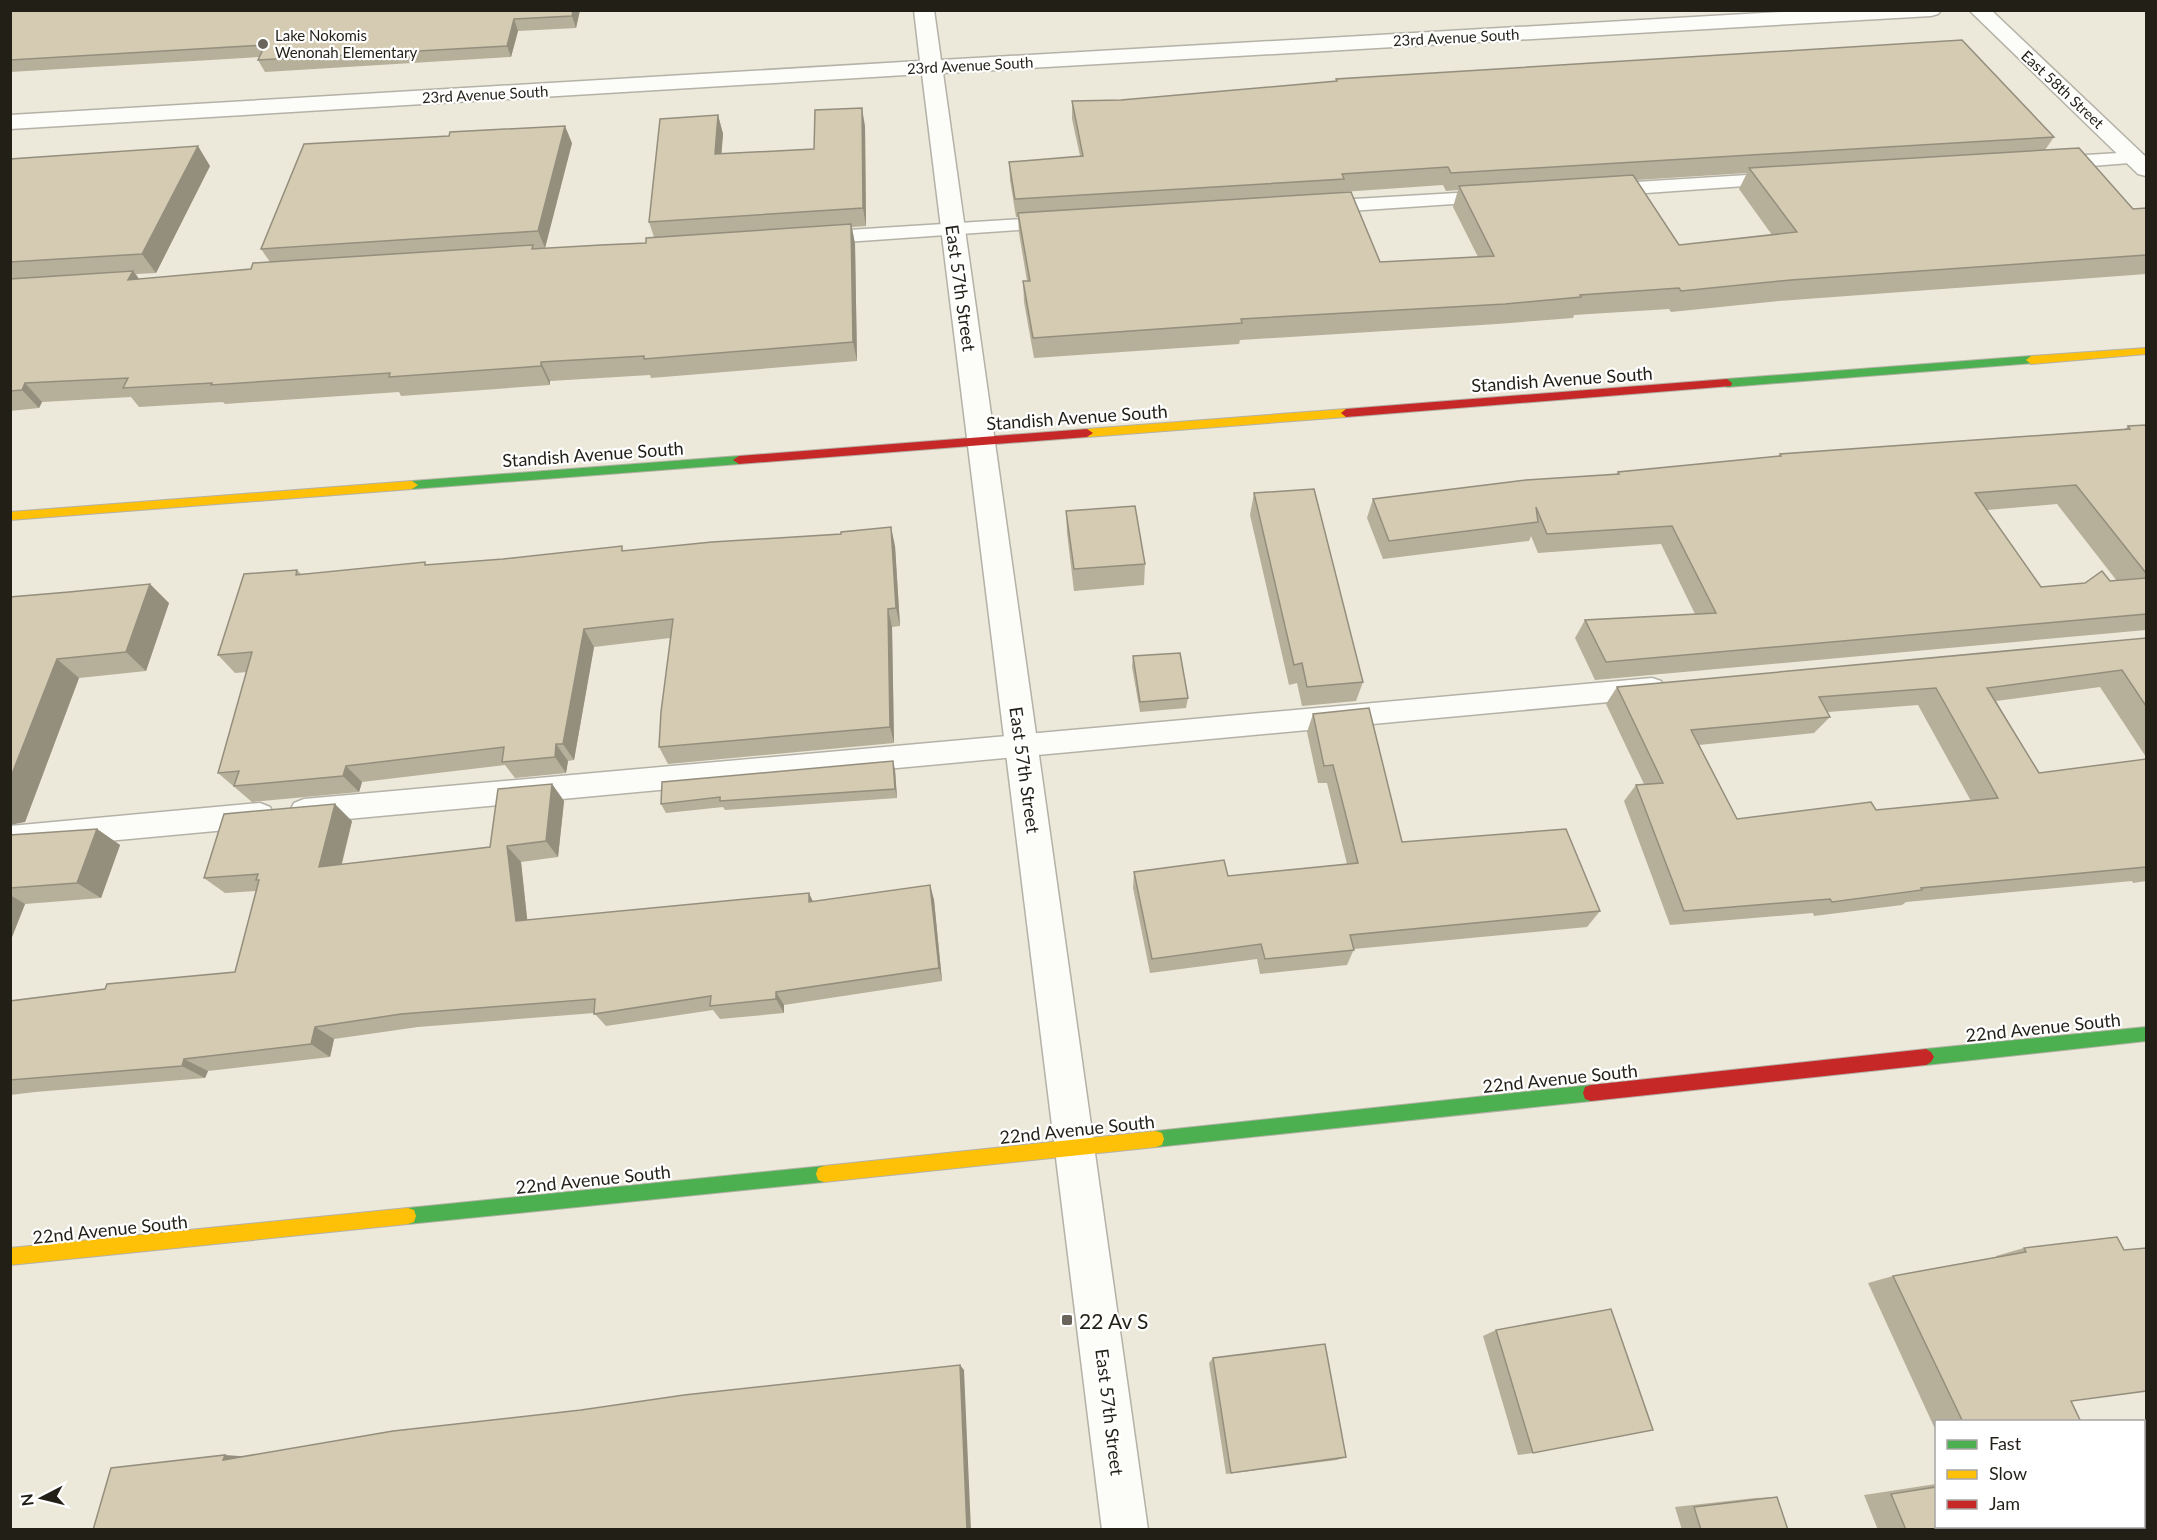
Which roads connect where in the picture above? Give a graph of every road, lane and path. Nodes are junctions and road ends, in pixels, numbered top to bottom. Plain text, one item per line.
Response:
1 (924, 10) edge
2 (1931, 10) edge
3 (1979, 10) edge
4 (931, 67) junction
5 (10, 122) edge
6 (2141, 163) edge
7 (2034, 164) edge
8 (1796, 178) edge
9 (1582, 191) edge
10 (1510, 195) edge
11 (1296, 208) edge
12 (1070, 222) edge
13 (953, 229) junction
14 (799, 239) edge
15 (2146, 351) edge
16 (981, 442) junction
17 (10, 516) edge
18 (1674, 686) edge
19 (1021, 745) junction
20 (10, 838) edge
21 (2146, 1034) edge
22 (1075, 1147) junction
23 (10, 1257) edge
24 (1125, 1530) edge

1 - 4 street, East 57th Street
2 - 4 street, 23rd Avenue South
3 - 6 street, East 58th Street
4 - 5 street, 23rd Avenue South
4 - 13 street, East 57th Street
6 - 7 lane
8 - 9 lane
10 - 11 lane
12 - 13 lane
13 - 14 lane
13 - 16 street, East 57th Street
15 - 16 street, Standish Avenue South
16 - 17 street, Standish Avenue South
16 - 19 street, East 57th Street
18 - 19 lane
19 - 20 lane
19 - 22 street, East 57th Street
21 - 22 street, 22nd Avenue South
22 - 23 street, 22nd Avenue South
22 - 24 street, East 57th Street

